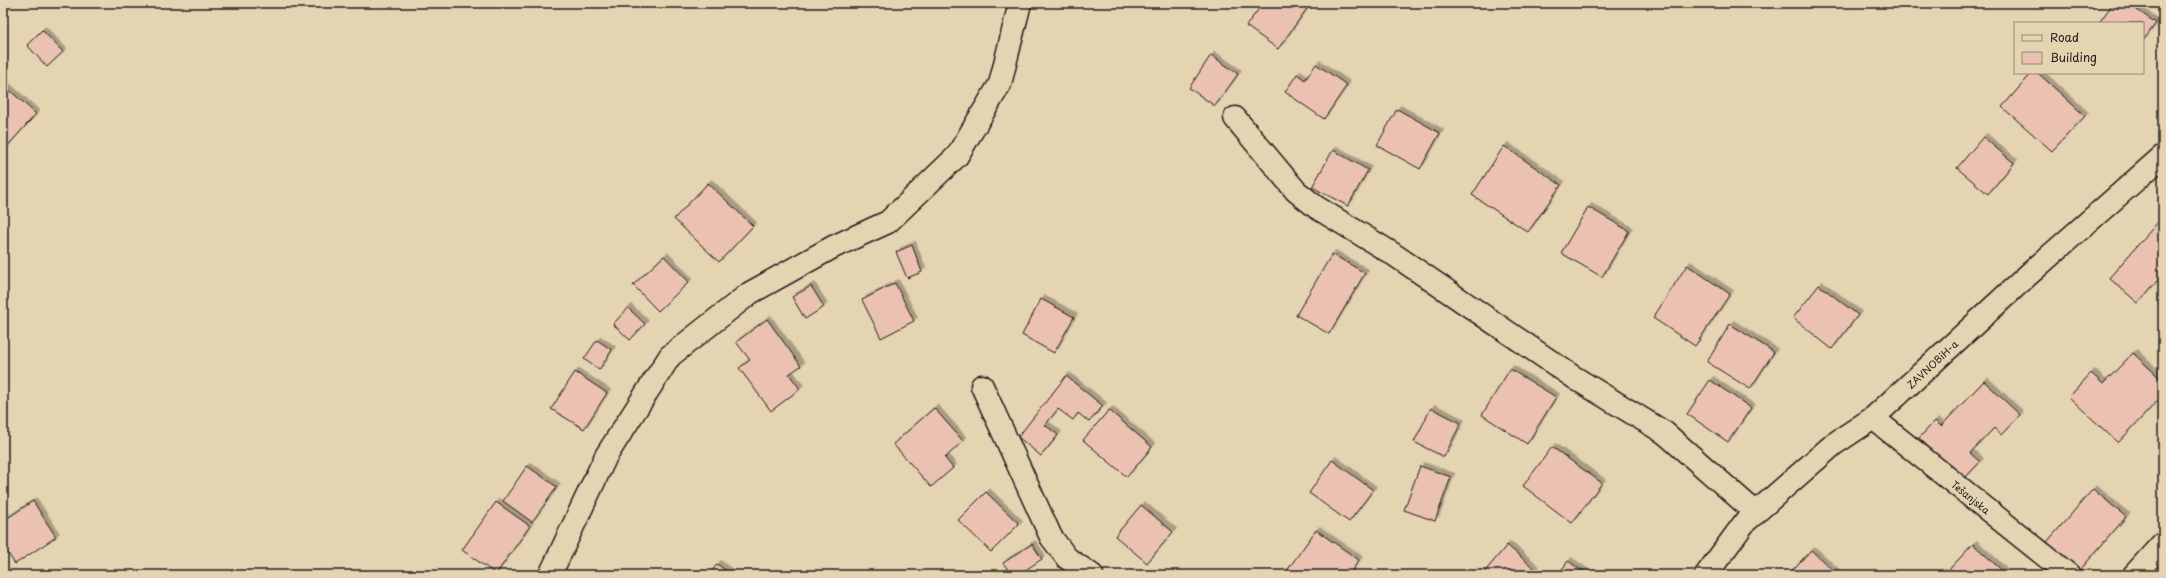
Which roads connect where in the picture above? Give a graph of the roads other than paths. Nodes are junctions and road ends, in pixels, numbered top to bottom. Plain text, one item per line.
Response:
1 (1020, 3) edge
2 (1235, 118) dead end
3 (2163, 156) edge
4 (982, 386) dead end
5 (1873, 418) junction
6 (1756, 513) junction
7 (2163, 543) edge
8 (550, 575) edge
9 (1092, 575) edge
10 (1706, 575) edge
11 (2068, 575) edge
12 (2134, 575) edge

1 - 8 street
2 - 6 street
3 - 5 street, ZAVNOBiH-a
4 - 9 street
5 - 6 street, ZAVNOBiH-a
5 - 11 street, Tešanjska
6 - 10 street, ZAVNOBiH-a
7 - 12 street

